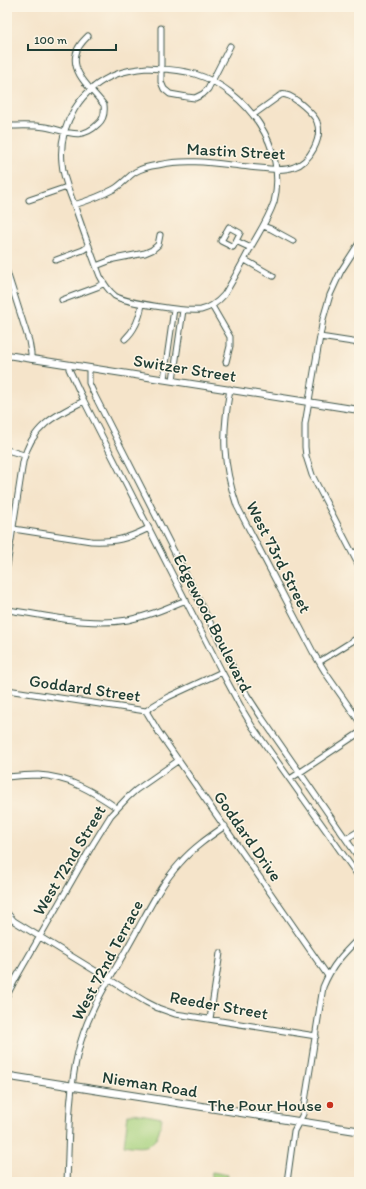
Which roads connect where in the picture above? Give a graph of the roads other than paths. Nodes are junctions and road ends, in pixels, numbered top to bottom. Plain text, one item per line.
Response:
1 (161, 28) dead end
2 (88, 36) dead end
3 (230, 46) dead end
4 (160, 69) junction
5 (212, 81) junction
6 (91, 89) junction
7 (253, 115) junction
8 (7, 126) edge
9 (64, 132) junction
10 (276, 169) junction
11 (67, 187) junction
12 (29, 200) dead end
13 (74, 206) junction
14 (263, 226) junction
15 (160, 235) dead end
16 (236, 241) dead end
17 (293, 241) dead end
18 (359, 243) edge
19 (89, 246) junction
20 (251, 248) junction
21 (56, 260) dead end
22 (244, 260) junction
23 (96, 266) junction
24 (7, 272) edge
25 (273, 276) dead end
26 (104, 283) junction
27 (62, 300) dead end
28 (142, 304) junction
29 (212, 306) junction
30 (174, 309) junction
31 (183, 310) junction
32 (320, 337) junction
33 (125, 339) dead end
34 (359, 343) edge
35 (7, 355) edge
36 (31, 359) junction
37 (226, 362) dead end
38 (69, 365) junction
39 (89, 368) junction
40 (164, 379) junction
41 (173, 380) junction
42 (230, 389) junction
43 (84, 401) junction
44 (309, 402) junction
45 (359, 410) edge
46 (7, 450) edge
47 (24, 455) junction
48 (10, 528) edge
49 (149, 528) junction
50 (359, 550) edge
51 (353, 554) junction
52 (7, 566) edge
53 (359, 566) edge
54 (186, 600) junction
55 (7, 610) edge
56 (359, 637) edge
57 (319, 662) junction
58 (222, 672) junction
59 (7, 690) edge
60 (146, 711) junction
61 (359, 721) edge
62 (359, 733) edge
63 (179, 760) junction
64 (300, 774) junction
65 (7, 777) edge
66 (290, 780) junction
67 (117, 808) junction
68 (225, 826) junction
69 (359, 831) edge
70 (346, 840) junction
71 (359, 858) edge
72 (359, 877) edge
73 (7, 913) edge
74 (40, 937) junction
75 (359, 938) edge
76 (220, 952) dead end
77 (328, 976) junction
78 (110, 980) junction
79 (7, 996) edge
80 (210, 1019) junction
81 (316, 1036) junction
82 (7, 1076) edge
83 (73, 1087) junction
84 (300, 1122) junction
85 (359, 1131) edge
86 (67, 1182) edge
87 (287, 1182) edge

1 - 4 street
2 - 6 street
3 - 5 street
4 - 5 street
4 - 5 street
4 - 6 street
5 - 7 street
6 - 9 street
6 - 9 street
7 - 10 street
7 - 10 street, Mastin Street
8 - 9 street
9 - 11 street
10 - 13 street, Mastin Street
10 - 14 street
11 - 12 street
11 - 13 street
13 - 19 street
14 - 17 street
14 - 20 street
15 - 23 street
16 - 20 street
18 - 32 street
19 - 21 street
19 - 23 street
20 - 22 street
22 - 25 street
22 - 29 street
23 - 26 street
24 - 36 street
26 - 27 street
26 - 28 street
28 - 30 street
28 - 33 street
29 - 31 street
29 - 37 street
30 - 31 street
30 - 40 street
31 - 41 street
32 - 34 street
32 - 44 street
35 - 36 street, Switzer Street
36 - 38 street, Switzer Street
38 - 39 street, Switzer Street
38 - 43 street, Edgewood Boulevard
39 - 40 street, Switzer Street
39 - 64 street, Edgewood Boulevard
40 - 41 street, Switzer Street
41 - 42 street, Switzer Street
42 - 44 street, Switzer Street
42 - 57 street, West 73rd Street
43 - 47 street
43 - 49 street, Edgewood Boulevard
44 - 45 street, Switzer Street
44 - 51 street
46 - 47 street
47 - 48 street
48 - 49 street
48 - 52 street
49 - 54 street, Edgewood Boulevard
50 - 51 street
51 - 53 street
54 - 55 street
54 - 58 street, Edgewood Boulevard
56 - 57 street
57 - 61 street, West 73rd Street
58 - 60 street, Goddard Street
58 - 66 street, Edgewood Boulevard
59 - 60 street, Goddard Street
60 - 63 street, Goddard Drive
62 - 64 street
63 - 67 street, West 72nd Street
63 - 68 street, Goddard Drive
64 - 66 street
64 - 70 street, Edgewood Boulevard
65 - 67 street
66 - 72 street, Edgewood Boulevard
67 - 74 street, West 72nd Street
68 - 77 street, Goddard Drive
68 - 78 street, West 72nd Terrace
69 - 70 street
70 - 71 street, Edgewood Boulevard
73 - 74 street, Reeder Street
74 - 78 street, Reeder Street
74 - 79 street, West 72nd Street
75 - 77 street
76 - 80 street
77 - 81 street
78 - 80 street, Reeder Street
78 - 83 street, West 72nd Terrace
80 - 81 street, Reeder Street
81 - 84 street
82 - 83 main road, Nieman Road
83 - 84 main road, Nieman Road
83 - 86 street, West 72nd Terrace
84 - 85 main road, Nieman Road
84 - 87 street

